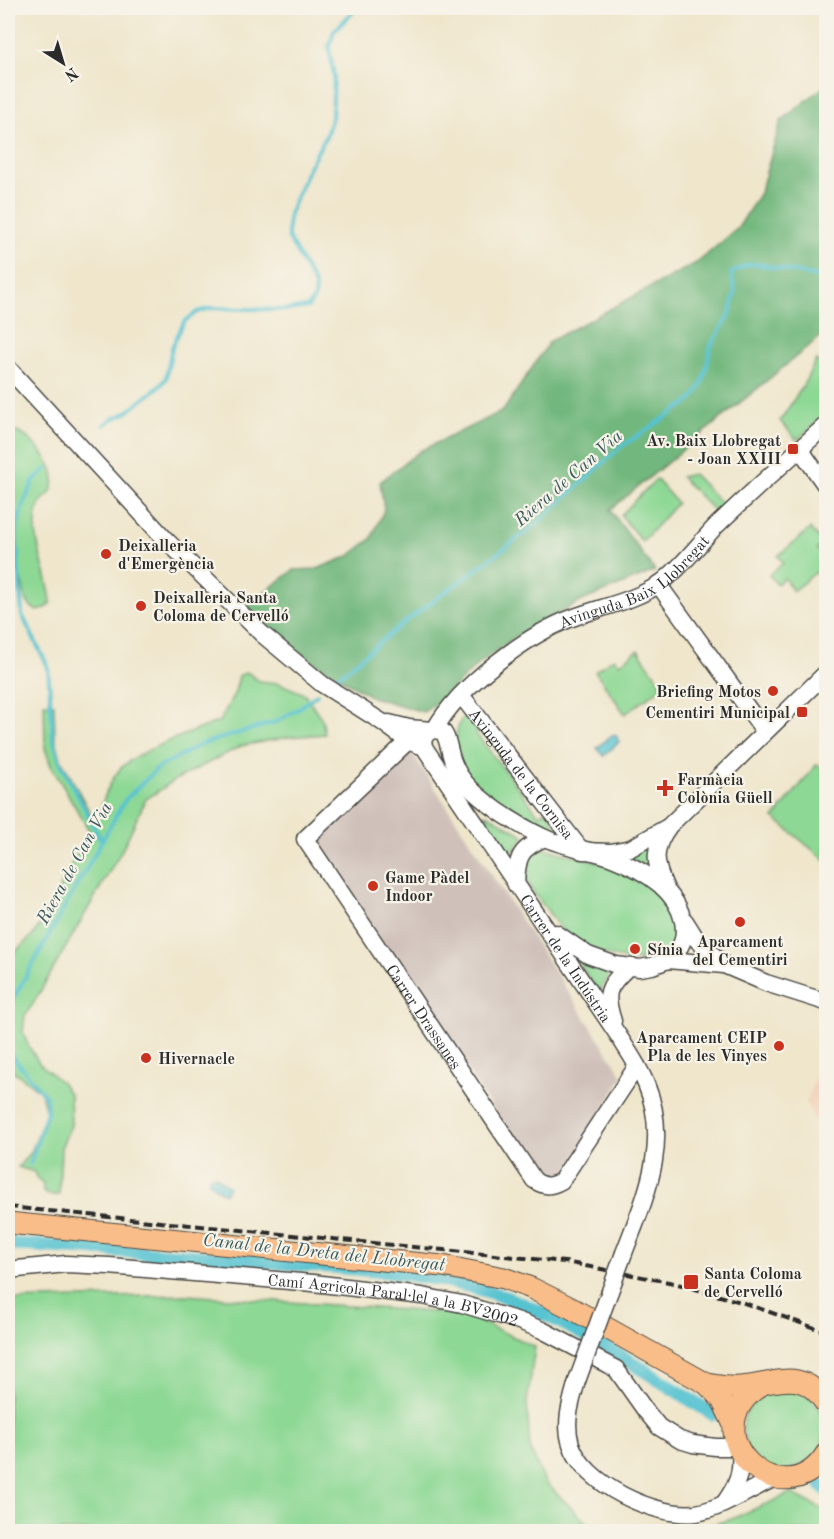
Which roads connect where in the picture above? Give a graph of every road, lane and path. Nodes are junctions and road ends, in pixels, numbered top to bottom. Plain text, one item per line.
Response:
1 (8, 368) edge
2 (8, 386) edge
3 (32, 393) junction
4 (826, 425) edge
5 (800, 449) junction
6 (826, 486) edge
7 (658, 584) junction
8 (826, 673) edge
9 (461, 695) junction
10 (382, 722) junction
11 (433, 730) junction
12 (765, 732) junction
13 (447, 745) junction
14 (420, 747) junction
15 (669, 826) junction
16 (545, 838) junction
17 (582, 851) junction
18 (516, 885) junction
19 (668, 892) junction
20 (682, 916) junction
21 (543, 923) junction
22 (668, 960) junction
23 (724, 965) junction
24 (627, 968) junction
25 (826, 1002) edge
26 (617, 1033) junction
27 (637, 1066) junction
28 (8, 1223) edge
29 (8, 1270) edge
30 (707, 1384) junction
31 (761, 1384) junction
32 (826, 1404) edge
33 (737, 1441) junction
34 (826, 1454) edge
35 (817, 1472) edge
36 (776, 1478) junction
37 (724, 1502) junction

1 - 3 street
2 - 3 street
3 - 10 street
4 - 5 street, Avinguda Baix Llobregat
5 - 6 street
5 - 7 street, Avinguda Baix Llobregat
7 - 9 street, Avinguda Baix Llobregat
7 - 12 street
8 - 12 street
9 - 11 street, Avinguda Baix Llobregat
9 - 17 street, Avinguda de la Cornisa
10 - 11 street
10 - 14 street
11 - 13 street
11 - 14 street, Avinguda Baix Llobregat
12 - 15 street
13 - 14 street
13 - 16 street
14 - 18 street, Carrer de la Indústria
14 - 27 street, Carrer Drassanes
15 - 17 street
15 - 19 street
16 - 17 street
16 - 18 street
17 - 19 street
18 - 21 street, Carrer de la Indústria
19 - 20 street
20 - 22 street
20 - 23 street
21 - 24 street
21 - 26 street, Carrer de la Indústria
22 - 23 street
22 - 24 street
23 - 25 street
24 - 26 street
26 - 27 street
27 - 37 street, bridge
28 - 30 main road
29 - 33 street, Camí Agricola Paral·lel a la BV2002
30 - 31 main road
30 - 33 main road
31 - 32 main road
31 - 33 main road
33 - 36 main road
33 - 37 street
34 - 35 main road
35 - 36 main road
36 - 37 street

